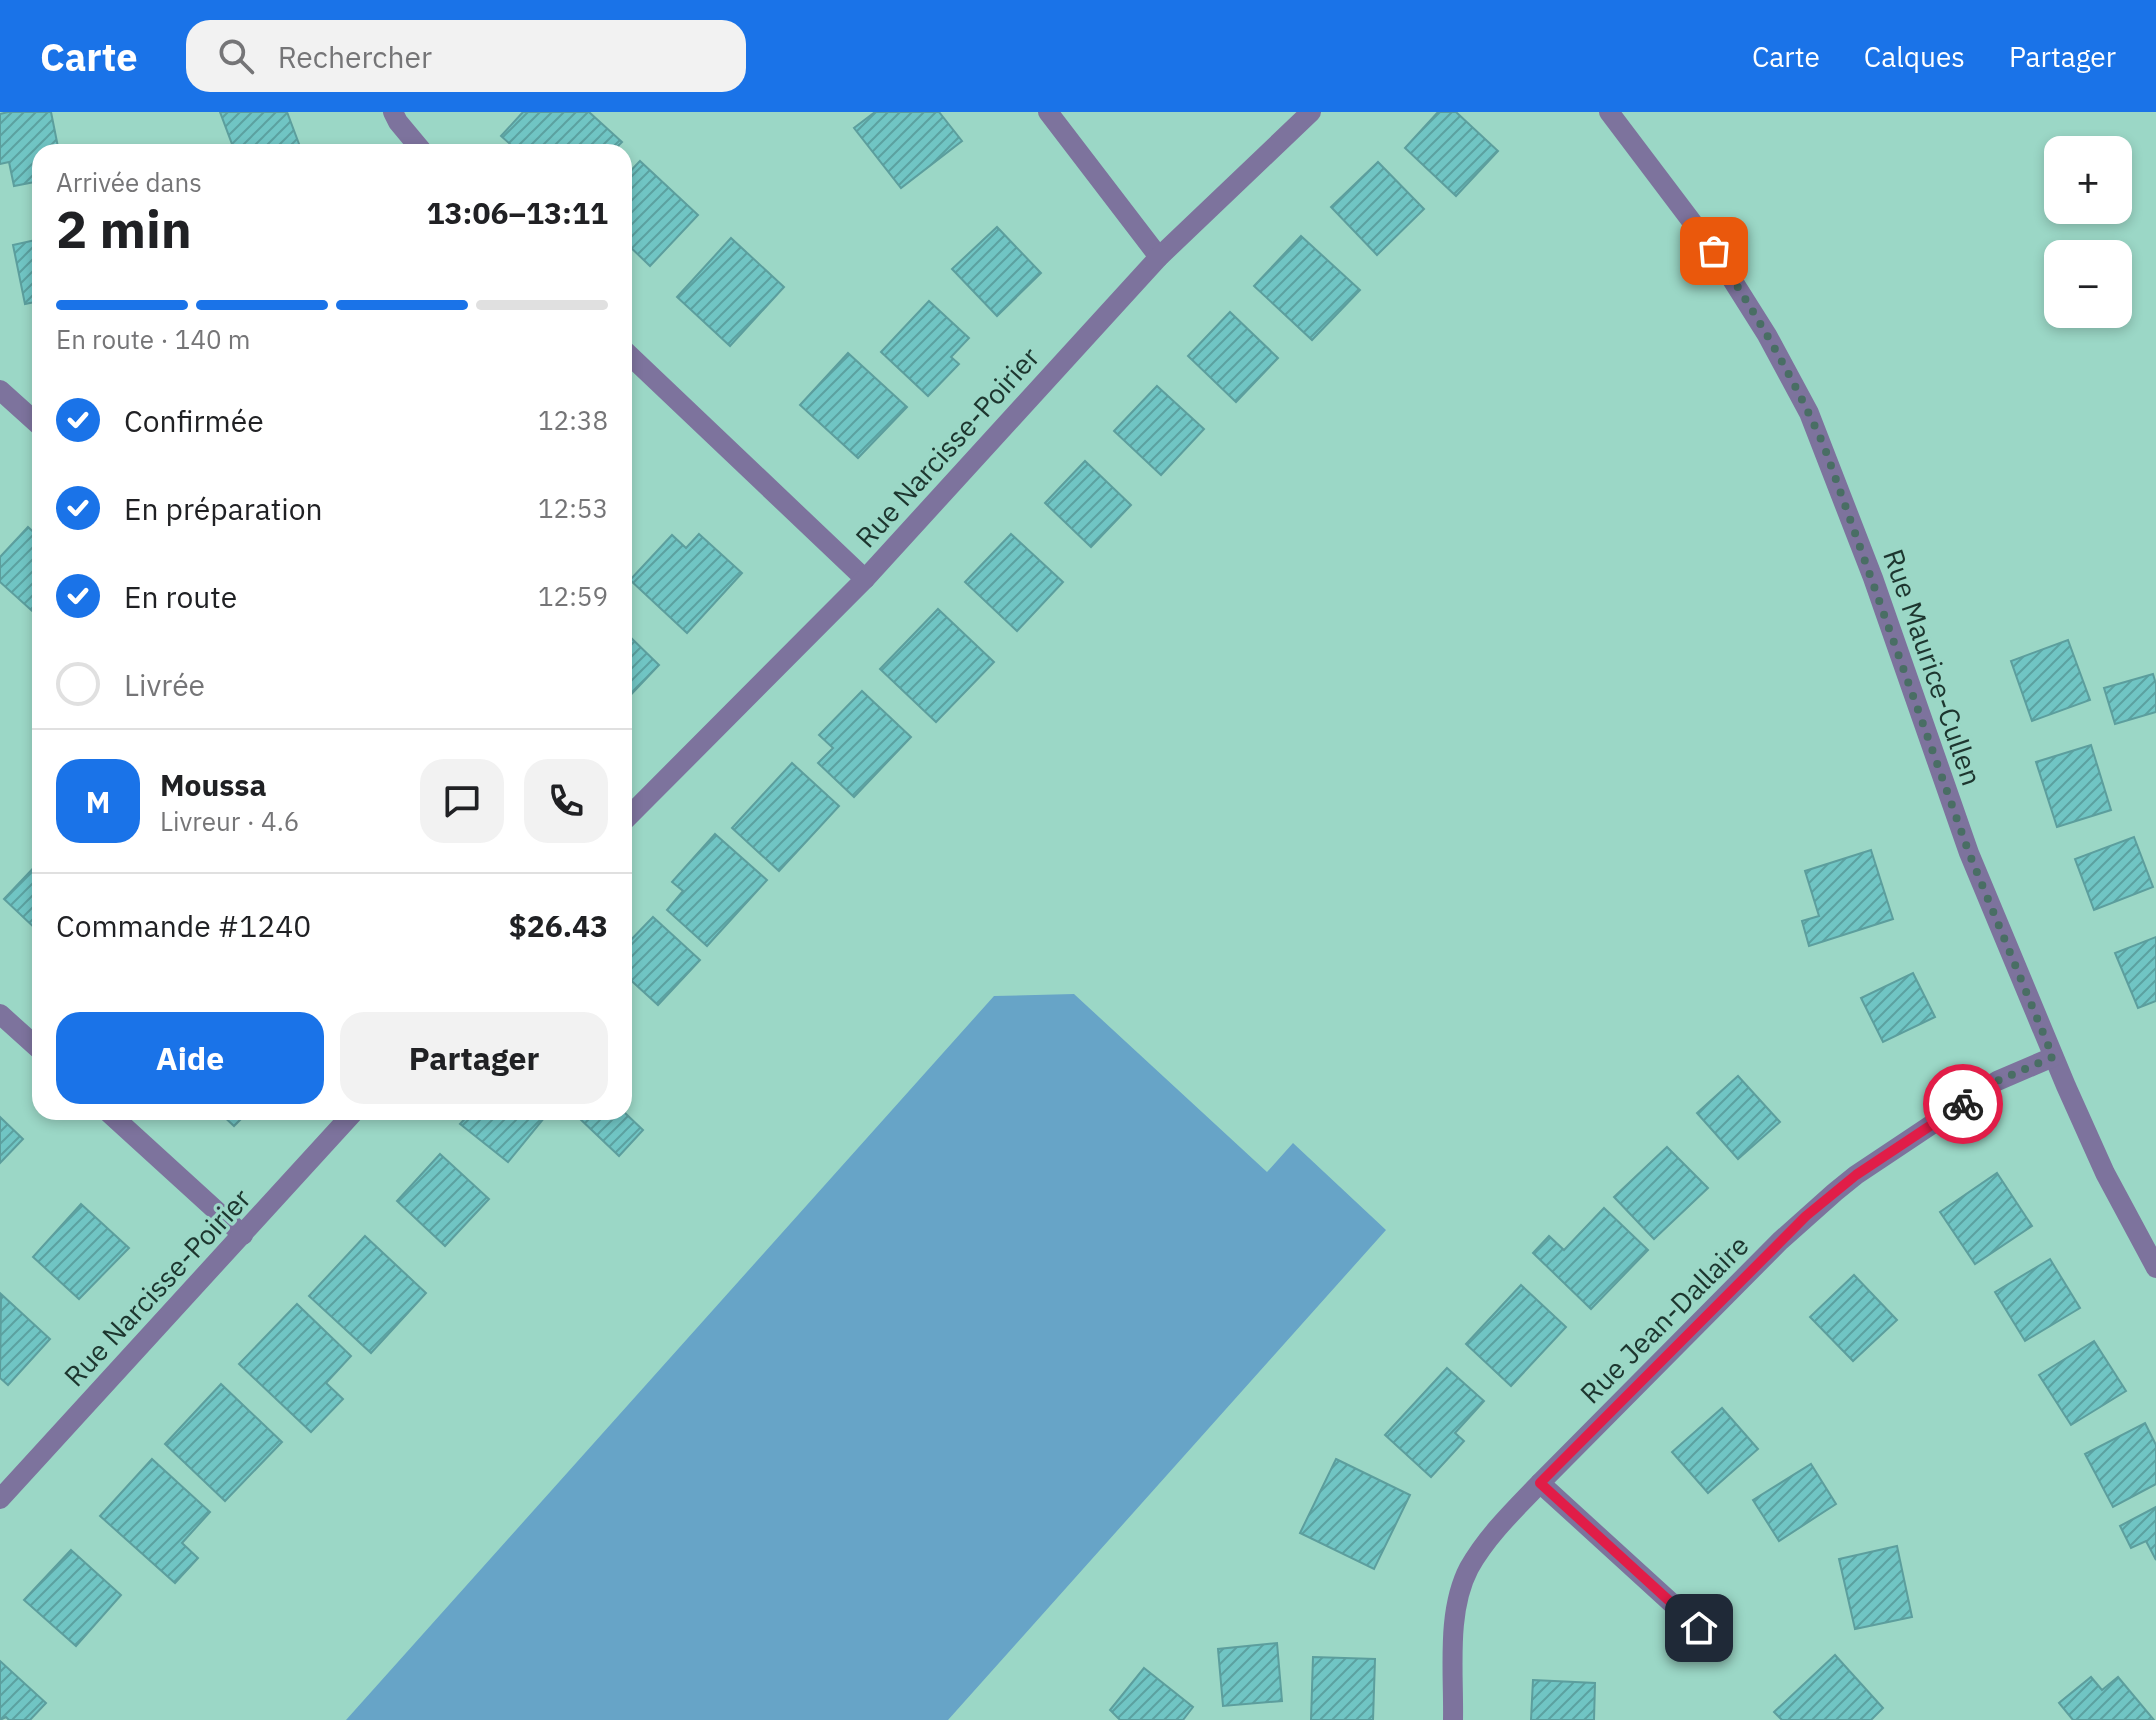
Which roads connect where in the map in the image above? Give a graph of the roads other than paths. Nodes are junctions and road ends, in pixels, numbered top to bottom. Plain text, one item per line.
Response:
1 (393, 112) edge
2 (1048, 112) edge
3 (1311, 112) edge
4 (1609, 112) edge
5 (416, 144) edge
6 (1159, 257) junction
7 (632, 358) edge
8 (0, 390) edge
9 (32, 419) edge
10 (865, 579) junction
11 (632, 813) edge
12 (0, 1014) edge
13 (32, 1043) edge
14 (2053, 1057) junction
15 (117, 1120) edge
16 (347, 1120) edge
17 (243, 1235) junction
18 (2156, 1268) edge
19 (1540, 1483) junction
20 (0, 1499) edge
21 (1699, 1628) dead end
22 (1453, 1720) edge

1 - 5 street
2 - 6 street
3 - 6 street, Rue Narcisse-Poirier
4 - 14 street, Rue Maurice-Cullen
6 - 10 street, Rue Narcisse-Poirier
7 - 10 street
8 - 9 street
10 - 11 street, Rue Narcisse-Poirier
12 - 13 street
14 - 18 street, Rue Maurice-Cullen
14 - 19 street, Rue Jean-Dallaire
15 - 17 street
16 - 17 street, Rue Narcisse-Poirier
17 - 20 street, Rue Narcisse-Poirier
19 - 21 street
19 - 22 street, Rue Jean-Dallaire

